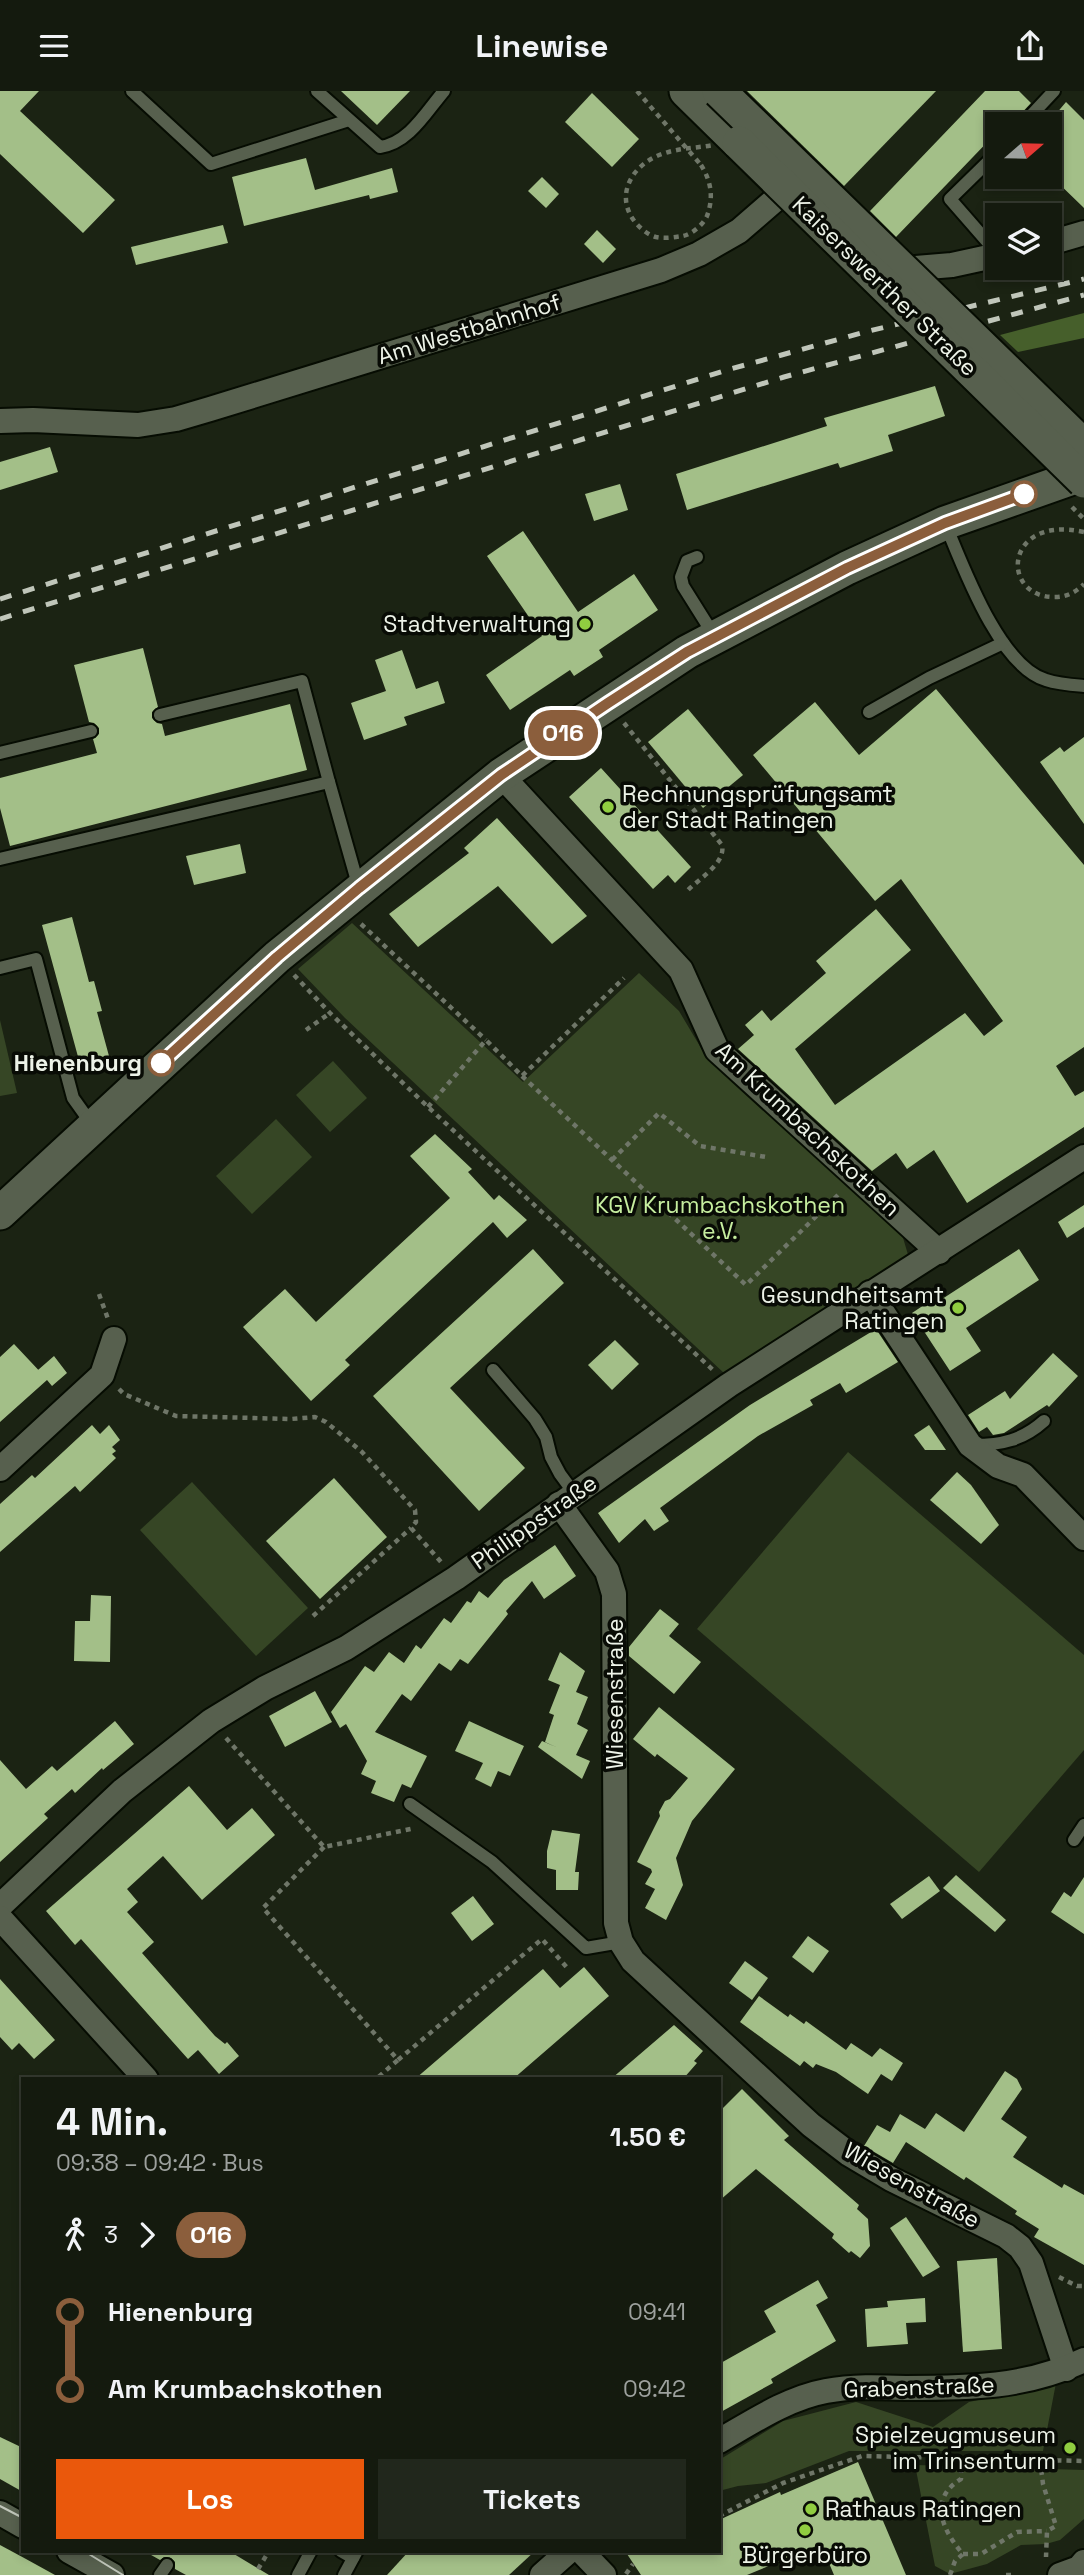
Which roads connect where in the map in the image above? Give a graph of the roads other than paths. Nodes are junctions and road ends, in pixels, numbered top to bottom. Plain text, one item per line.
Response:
1 (132, 91) edge
2 (317, 91) edge
3 (444, 91) edge
4 (1054, 91) edge
5 (708, 92) edge
6 (1034, 112) edge
7 (349, 120) junction
8 (985, 165) edge
9 (791, 186) junction
10 (1084, 233) edge
11 (985, 239) edge
12 (1062, 239) edge
13 (985, 257) edge
14 (0, 421) edge
15 (1084, 446) edge
16 (1084, 474) edge
17 (1084, 481) edge
18 (945, 523) junction
19 (696, 557) dead end
20 (715, 637) junction
21 (1003, 643) junction
22 (1084, 686) edge
23 (869, 712) dead end
24 (160, 715) dead end
25 (91, 731) dead end
26 (0, 753) edge
27 (501, 775) junction
28 (328, 782) junction
29 (0, 859) edge
30 (349, 896) junction
31 (0, 968) edge
32 (93, 1126) junction
33 (1084, 1157) edge
34 (0, 1213) edge
35 (939, 1252) junction
36 (870, 1293) junction
37 (114, 1339) dead end
38 (493, 1370) dead end
39 (1044, 1421) dead end
40 (970, 1445) junction
41 (0, 1469) edge
42 (566, 1498) junction
43 (1084, 1538) edge
44 (410, 1804) dead end
45 (1084, 1825) edge
46 (1074, 1840) dead end
47 (0, 1906) edge
48 (0, 1919) edge
49 (621, 1942) junction
50 (144, 2077) edge
51 (1075, 2365) edge
52 (721, 2440) edge
53 (0, 2513) edge
54 (21, 2525) edge
55 (73, 2553) edge
56 (310, 2553) edge
57 (567, 2553) edge
58 (583, 2553) edge
59 (355, 2555) edge
60 (1084, 2562) edge
61 (1053, 2570) edge
62 (112, 2575) edge
63 (298, 2575) edge
64 (344, 2575) edge
65 (542, 2575) edge
66 (604, 2575) edge

1 - 7 lane
2 - 7 lane
3 - 7 lane
4 - 6 lane
5 - 9 street
5 - 15 main road, Kaiserswerther Straße, bridge
5 - 17 main road, Kaiserswerther Straße, bridge
8 - 11 lane
9 - 13 street
9 - 14 street, Am Westbahnhof
10 - 12 street
16 - 18 main road
18 - 20 main road
18 - 21 lane
19 - 20 lane
20 - 27 main road
21 - 22 lane
21 - 23 lane
24 - 28 lane
25 - 26 lane
27 - 30 main road
27 - 35 street, Am Krumbachskothen
28 - 29 lane
28 - 30 lane
30 - 32 main road
31 - 32 lane
32 - 34 main road
33 - 35 street, Philippstraße
35 - 36 street, Philippstraße
36 - 40 street
36 - 42 street, Philippstraße
37 - 41 street
38 - 42 lane
39 - 40 lane
40 - 43 street
42 - 47 street, Philippstraße
42 - 49 street, Wiesenstraße
44 - 49 lane
45 - 46 lane
48 - 50 street
49 - 51 street, Wiesenstraße
51 - 52 street, Grabenstraße
53 - 54 street
55 - 62 street
56 - 63 lane
57 - 65 street
58 - 66 street
59 - 64 lane
60 - 61 street

